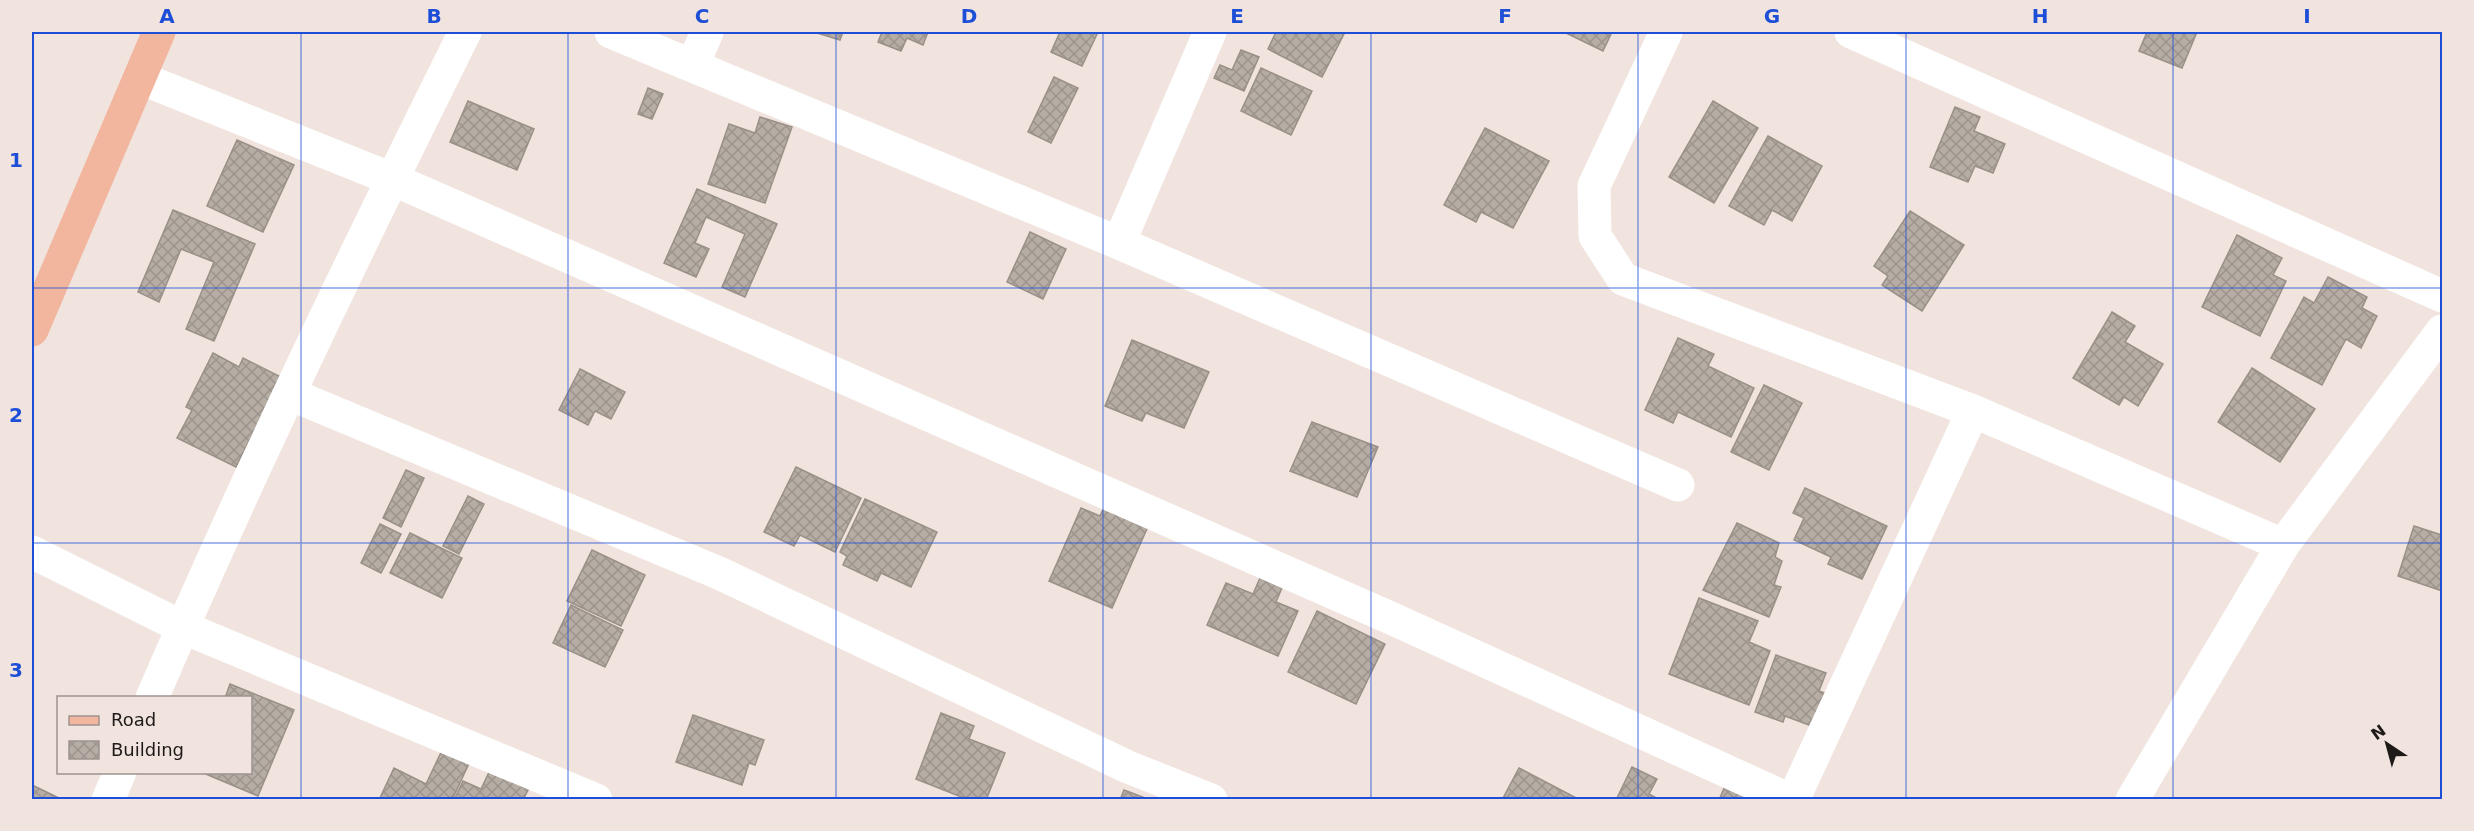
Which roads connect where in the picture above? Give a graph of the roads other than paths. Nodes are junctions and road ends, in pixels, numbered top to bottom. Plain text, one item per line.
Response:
1 (159, 32) edge
2 (465, 32) edge
3 (611, 32) edge
4 (707, 32) edge
5 (1210, 32) edge
6 (1666, 32) edge
7 (1851, 32) edge
8 (693, 65) junction
9 (140, 78) junction
10 (392, 179) junction
11 (1119, 243) junction
12 (2442, 296) edge
13 (32, 330) edge
14 (2442, 331) edge
15 (290, 394) junction
16 (1973, 411) junction
17 (1678, 485) dead end
18 (2283, 544) junction
19 (32, 552) edge
20 (182, 627) junction
21 (153, 696) edge
22 (119, 774) edge
23 (108, 800) edge
24 (596, 800) edge
25 (1211, 800) edge
26 (1791, 800) edge
27 (2132, 800) edge

1 - 9 main road
2 - 10 street
3 - 8 street
4 - 8 street
5 - 11 street
6 - 16 street
7 - 12 street
8 - 11 street
9 - 10 street
9 - 13 main road
10 - 15 street
10 - 26 street
11 - 17 street
14 - 18 street
15 - 20 street
15 - 25 street
16 - 18 street
16 - 26 street
18 - 27 street
19 - 20 street
20 - 21 street
20 - 24 street
22 - 23 street

